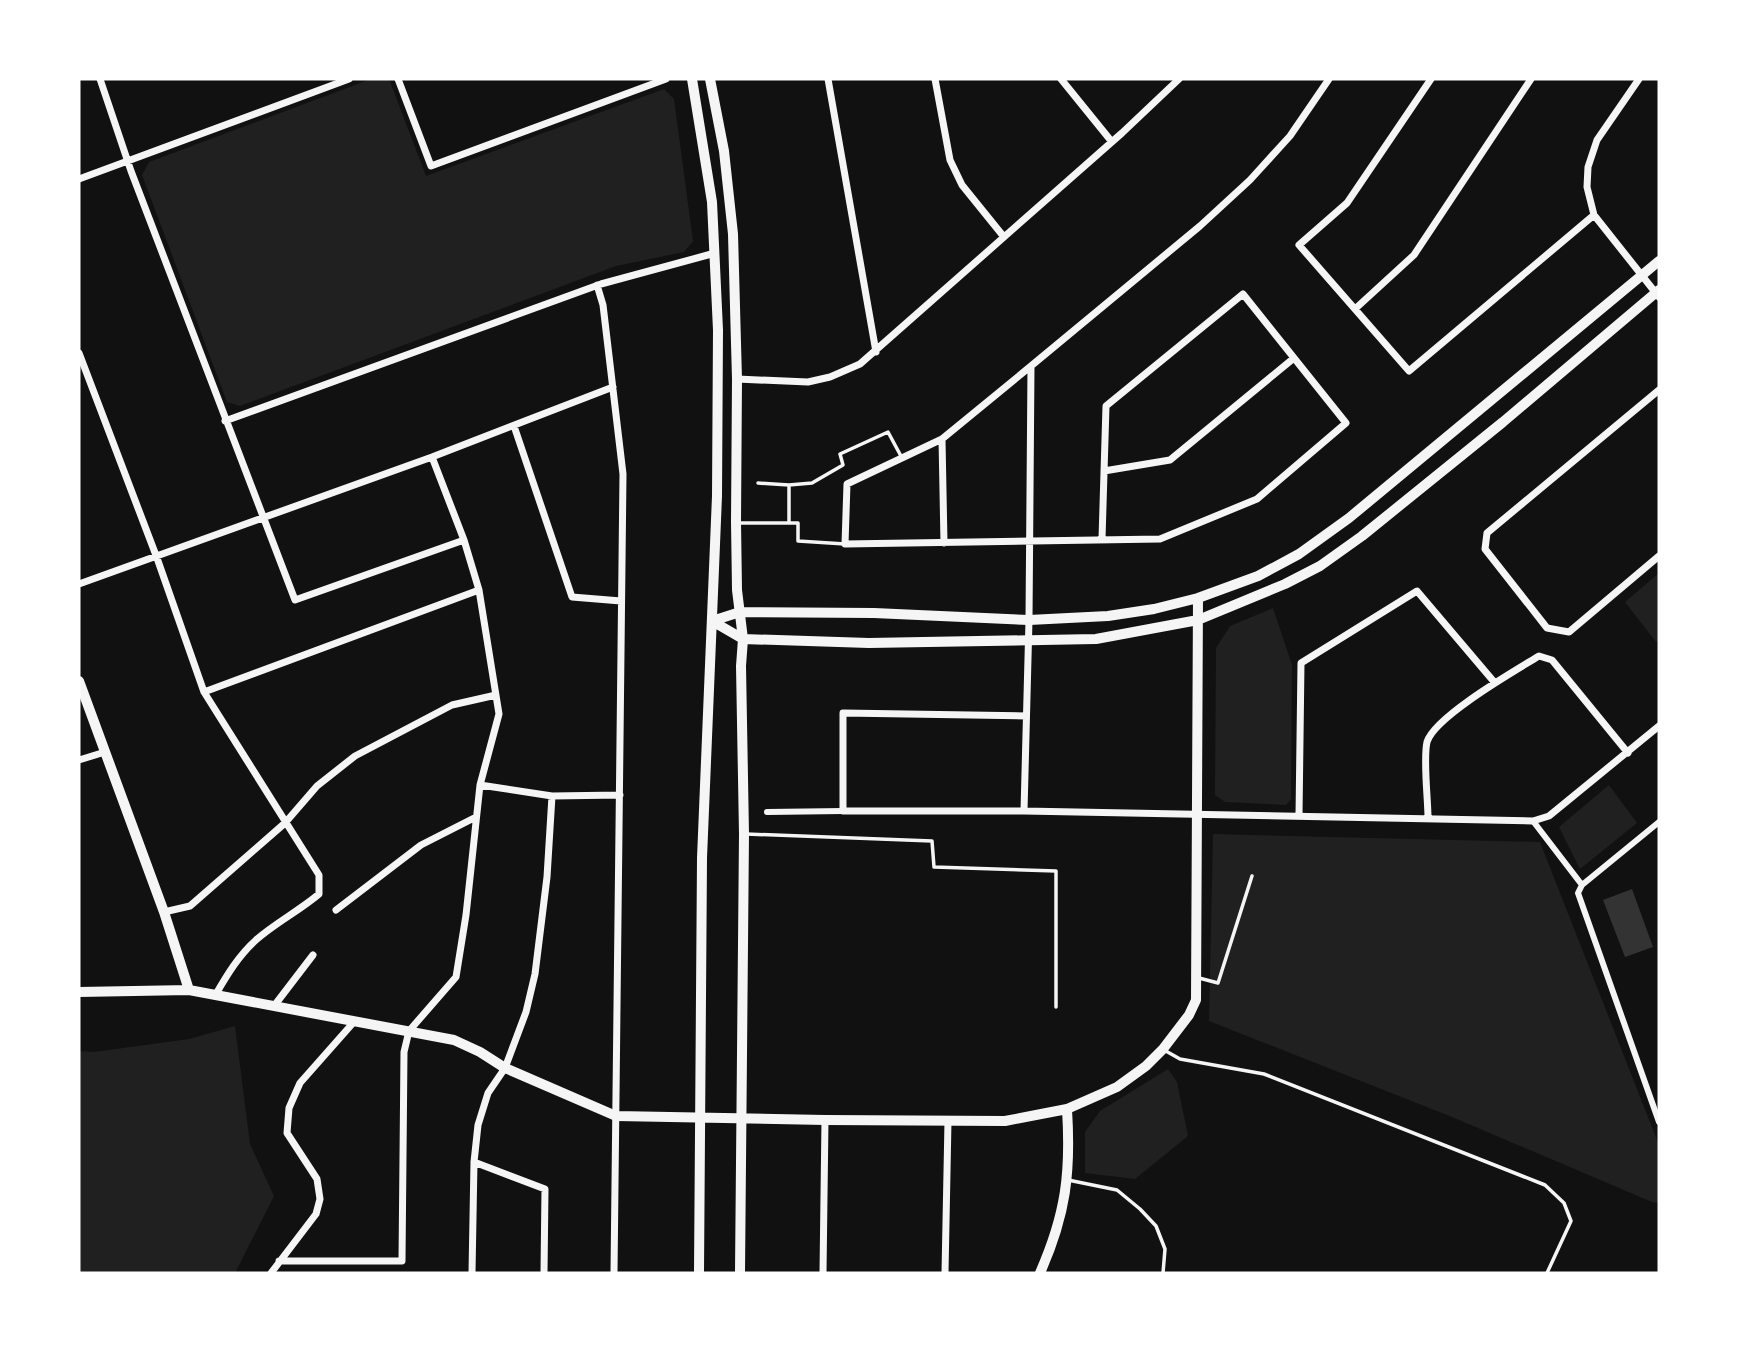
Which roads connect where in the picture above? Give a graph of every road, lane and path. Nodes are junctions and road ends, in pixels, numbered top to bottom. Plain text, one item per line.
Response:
1 (100, 79) edge
2 (349, 79) edge
3 (398, 79) edge
4 (666, 79) edge
5 (692, 79) edge
6 (710, 79) edge
7 (828, 79) edge
8 (935, 79) edge
9 (1061, 79) edge
10 (1179, 79) edge
11 (1329, 79) edge
12 (1431, 79) edge
13 (1531, 79) edge
14 (1639, 79) edge
15 (1112, 142) junction
16 (128, 160) junction
17 (79, 179) edge
18 (1594, 215) junction
19 (1004, 237) junction
20 (715, 253) junction
21 (1659, 261) edge
22 (1641, 276) junction
23 (597, 285) junction
24 (1658, 293) edge
25 (1355, 309) junction
26 (876, 352) junction
27 (79, 353) edge
28 (1294, 358) junction
29 (1031, 366) junction
30 (737, 379) junction
31 (613, 387) junction
32 (1659, 390) edge
33 (225, 421) junction
34 (514, 426) junction
35 (942, 439) junction
36 (432, 457) junction
37 (902, 458) junction
38 (1104, 471) junction
39 (758, 483) dead end
40 (789, 485) junction
41 (263, 517) junction
42 (736, 523) junction
43 (789, 523) junction
44 (1102, 539) junction
45 (464, 540) junction
46 (1030, 542) junction
47 (944, 543) junction
48 (845, 544) junction
49 (1659, 556) edge
50 (157, 558) junction
51 (79, 584) edge
52 (480, 590) junction
53 (1198, 598) junction
54 (621, 601) junction
55 (740, 612) junction
56 (1029, 620) junction
57 (1198, 620) junction
58 (712, 621) junction
59 (743, 639) junction
60 (1028, 641) junction
61 (79, 681) edge
62 (1496, 682) junction
63 (204, 692) junction
64 (496, 695) junction
65 (1026, 716) junction
66 (1659, 726) edge
67 (105, 752) junction
68 (1628, 753) junction
69 (79, 760) edge
70 (480, 785) junction
71 (620, 795) junction
72 (552, 796) junction
73 (842, 811) junction
74 (1024, 811) junction
75 (767, 812) dead end
76 (1197, 814) junction
77 (1299, 816) junction
78 (476, 817) junction
79 (1428, 818) junction
80 (1533, 821) junction
81 (1659, 822) edge
82 (285, 823) junction
83 (744, 834) junction
84 (1251, 876) dead end
85 (1582, 885) junction
86 (336, 910) dead end
87 (164, 912) junction
88 (313, 955) dead end
89 (1198, 978) junction
90 (189, 990) junction
91 (79, 992) edge
92 (216, 995) junction
93 (274, 1006) junction
94 (1056, 1007) dead end
95 (353, 1023) junction
96 (409, 1031) junction
97 (1163, 1049) junction
98 (505, 1068) junction
99 (1067, 1109) junction
100 (616, 1116) junction
101 (701, 1117) junction
102 (742, 1117) junction
103 (825, 1120) junction
104 (948, 1121) junction
105 (1659, 1122) edge
106 (474, 1162) junction
107 (1068, 1180) junction
108 (279, 1261) junction
109 (271, 1273) edge
110 (472, 1273) edge
111 (544, 1273) edge
112 (614, 1273) edge
113 (699, 1273) edge
114 (740, 1273) edge
115 (823, 1273) edge
116 (945, 1273) edge
117 (1040, 1273) edge
118 (1163, 1273) edge
119 (1547, 1273) edge

1 - 16 street
2 - 16 street
3 - 4 street
5 - 20 street
6 - 30 street
7 - 26 street
8 - 19 street
9 - 15 street
10 - 15 street
11 - 29 street
12 - 25 street
13 - 25 street
14 - 18 street
15 - 19 street
16 - 17 street
16 - 33 street
18 - 22 street
18 - 25 street
19 - 26 street
20 - 23 street
20 - 58 street
21 - 22 street
22 - 24 street
22 - 53 street
23 - 31 street
23 - 33 street
24 - 57 street
26 - 30 street
27 - 50 street
28 - 38 street
28 - 38 street
28 - 44 street
29 - 35 street
29 - 46 street
30 - 42 street
31 - 34 street
31 - 54 street
32 - 49 street
33 - 41 street
34 - 36 street
34 - 54 street
35 - 37 street
35 - 47 street
36 - 41 street
36 - 45 street
37 - 40 lane
37 - 48 street
38 - 44 street
39 - 40 lane
40 - 43 lane
41 - 45 street
41 - 50 street
42 - 43 lane
42 - 55 street
43 - 48 lane
44 - 46 street
45 - 52 street
46 - 47 street
46 - 56 street
47 - 48 street
50 - 51 street
50 - 63 street
52 - 63 street
52 - 64 street
53 - 56 street
53 - 57 street
54 - 71 street
55 - 56 street
55 - 58 street
55 - 59 street
56 - 60 street
57 - 60 street
57 - 76 street
58 - 59 street
58 - 101 street
59 - 60 street
59 - 83 street
60 - 65 street
61 - 67 street
62 - 68 street
62 - 77 street
62 - 79 street
63 - 82 street
64 - 70 street
64 - 82 street
65 - 73 street
65 - 74 street
66 - 68 street
67 - 69 street
67 - 87 street
68 - 80 street
70 - 72 street
70 - 78 street
71 - 72 street
71 - 100 street
72 - 98 street
73 - 74 street
73 - 75 street
74 - 76 street
76 - 77 street
76 - 89 street
77 - 79 street
78 - 86 street
78 - 96 street
79 - 80 street
80 - 85 street
81 - 85 street
82 - 87 street
82 - 92 street
83 - 94 lane
83 - 102 street
84 - 89 lane
85 - 105 street
87 - 90 street
88 - 93 street
89 - 97 street
90 - 91 street
90 - 92 street
92 - 93 street
93 - 95 street
95 - 96 street
95 - 108 street
96 - 98 street
96 - 108 street
97 - 99 street
97 - 119 lane
98 - 100 street
98 - 106 street
99 - 104 street
99 - 107 street
100 - 101 street
100 - 112 street
101 - 102 street
101 - 113 street
102 - 103 street
102 - 114 street
103 - 104 street
103 - 115 street
104 - 116 street
106 - 110 street
106 - 111 street
107 - 117 street
107 - 118 lane
108 - 109 street

